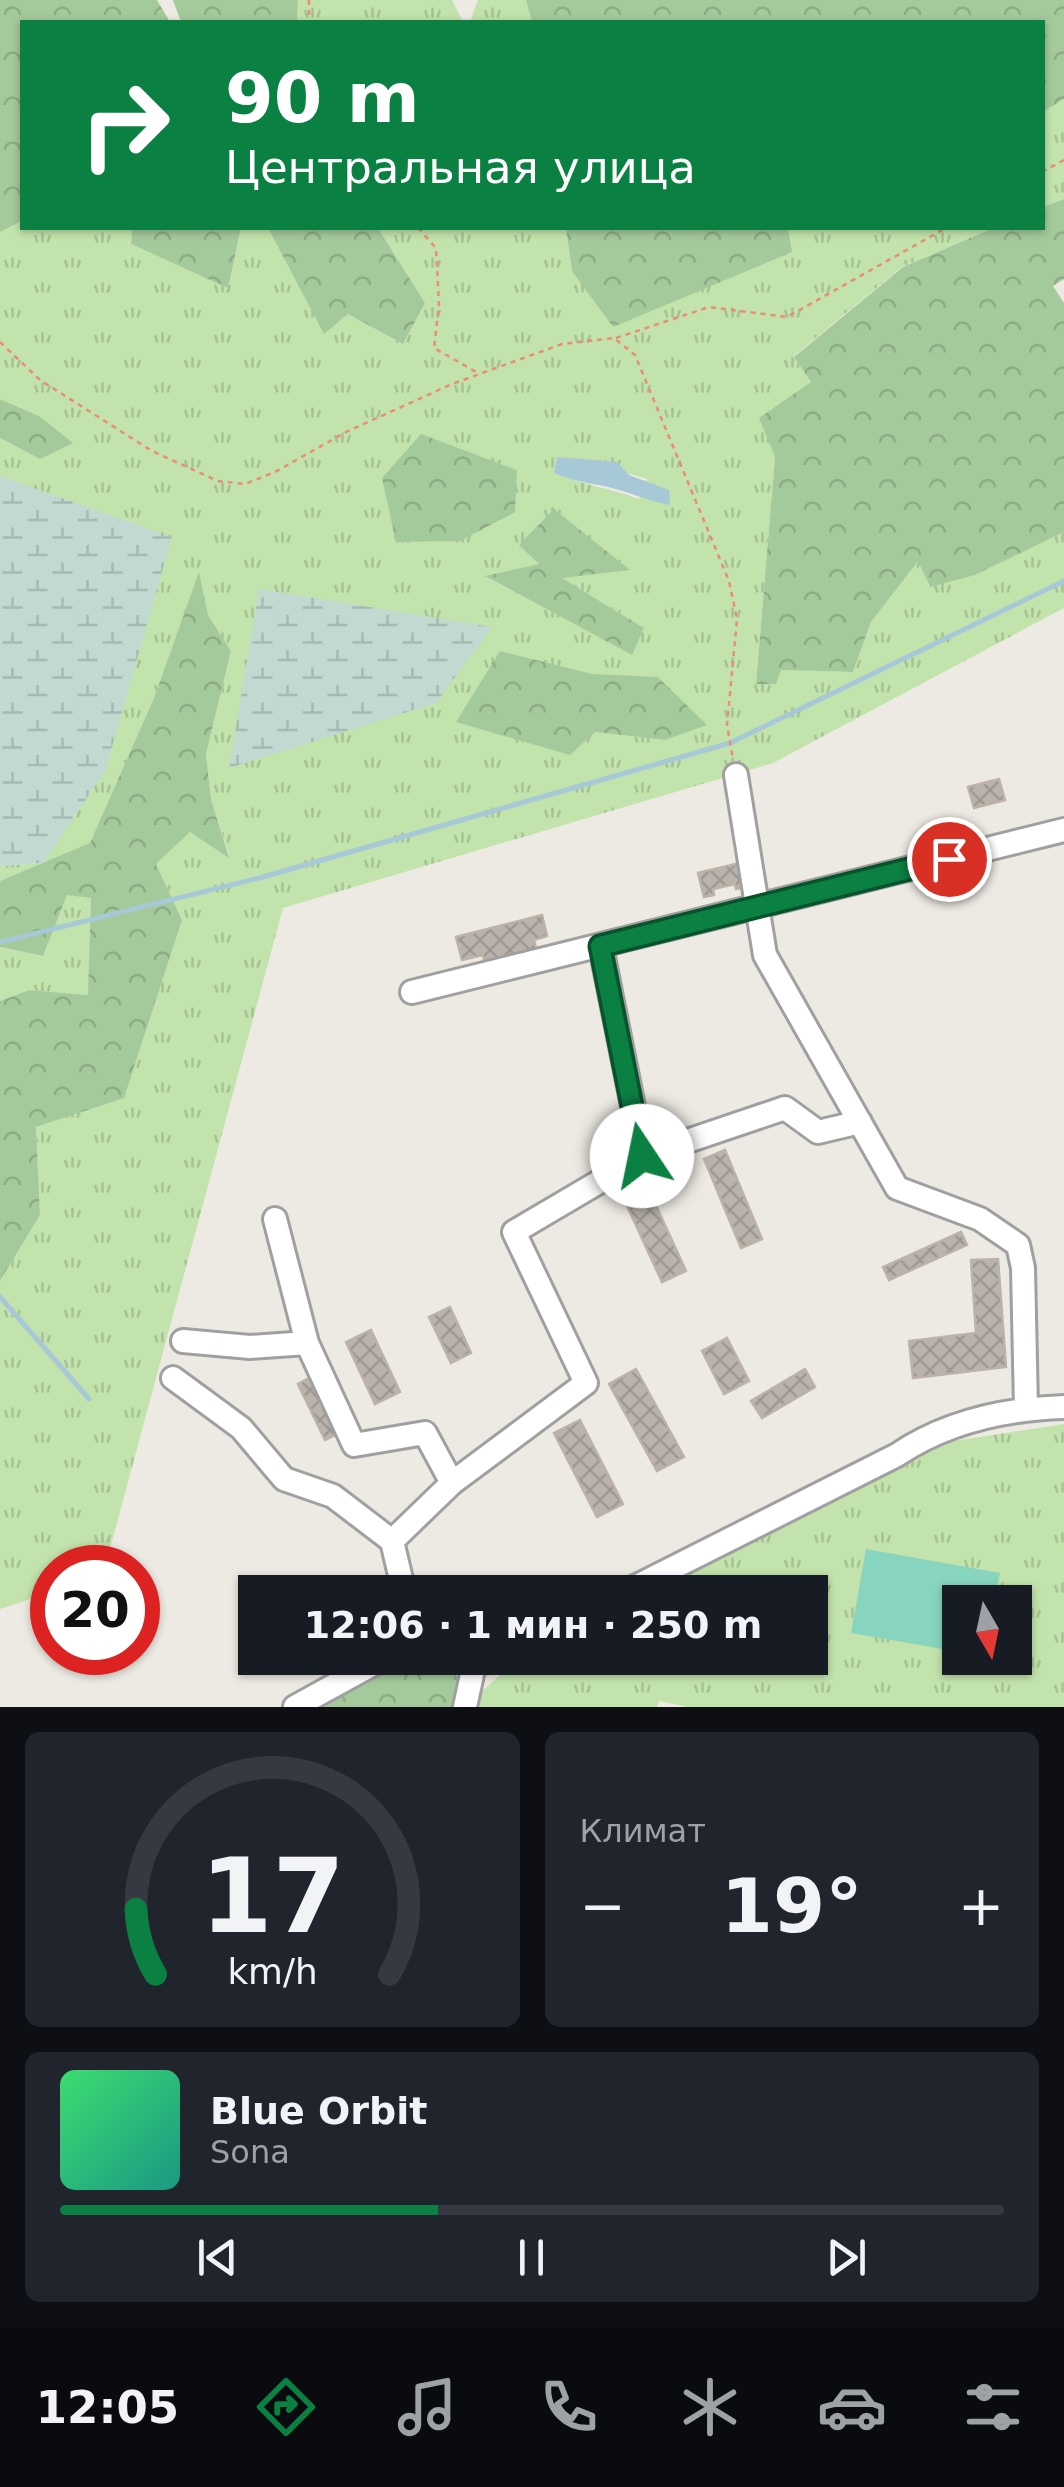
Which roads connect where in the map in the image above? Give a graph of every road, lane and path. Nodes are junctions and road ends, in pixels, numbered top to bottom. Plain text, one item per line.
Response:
1 (420, 230) edge
2 (942, 230) edge
3 (614, 338) junction
4 (0, 342) edge
5 (480, 374) junction
6 (736, 775) joint
7 (1064, 830) edge
8 (757, 908) junction
9 (600, 946) junction
10 (412, 992) dead end
11 (860, 1122) junction
12 (642, 1156) junction
13 (275, 1219) dead end
14 (183, 1341) dead end
15 (307, 1343) junction
16 (174, 1378) dead end
17 (1064, 1407) edge
18 (1026, 1408) junction
19 (452, 1483) junction
20 (392, 1541) junction
21 (400, 1575) edge
22 (659, 1575) edge
23 (353, 1675) edge
24 (472, 1675) edge
25 (294, 1707) edge
26 (465, 1707) edge

1 - 5 path
2 - 3 path
3 - 5 path
3 - 6 path
4 - 5 path
6 - 8 street
7 - 8 street
8 - 9 street
8 - 11 street
9 - 10 street
9 - 12 street
11 - 12 street
11 - 18 street
12 - 19 street
13 - 15 street
14 - 15 street
15 - 19 street
16 - 20 street
17 - 18 street
18 - 22 street
19 - 20 street
20 - 21 street
23 - 25 street
24 - 26 street

